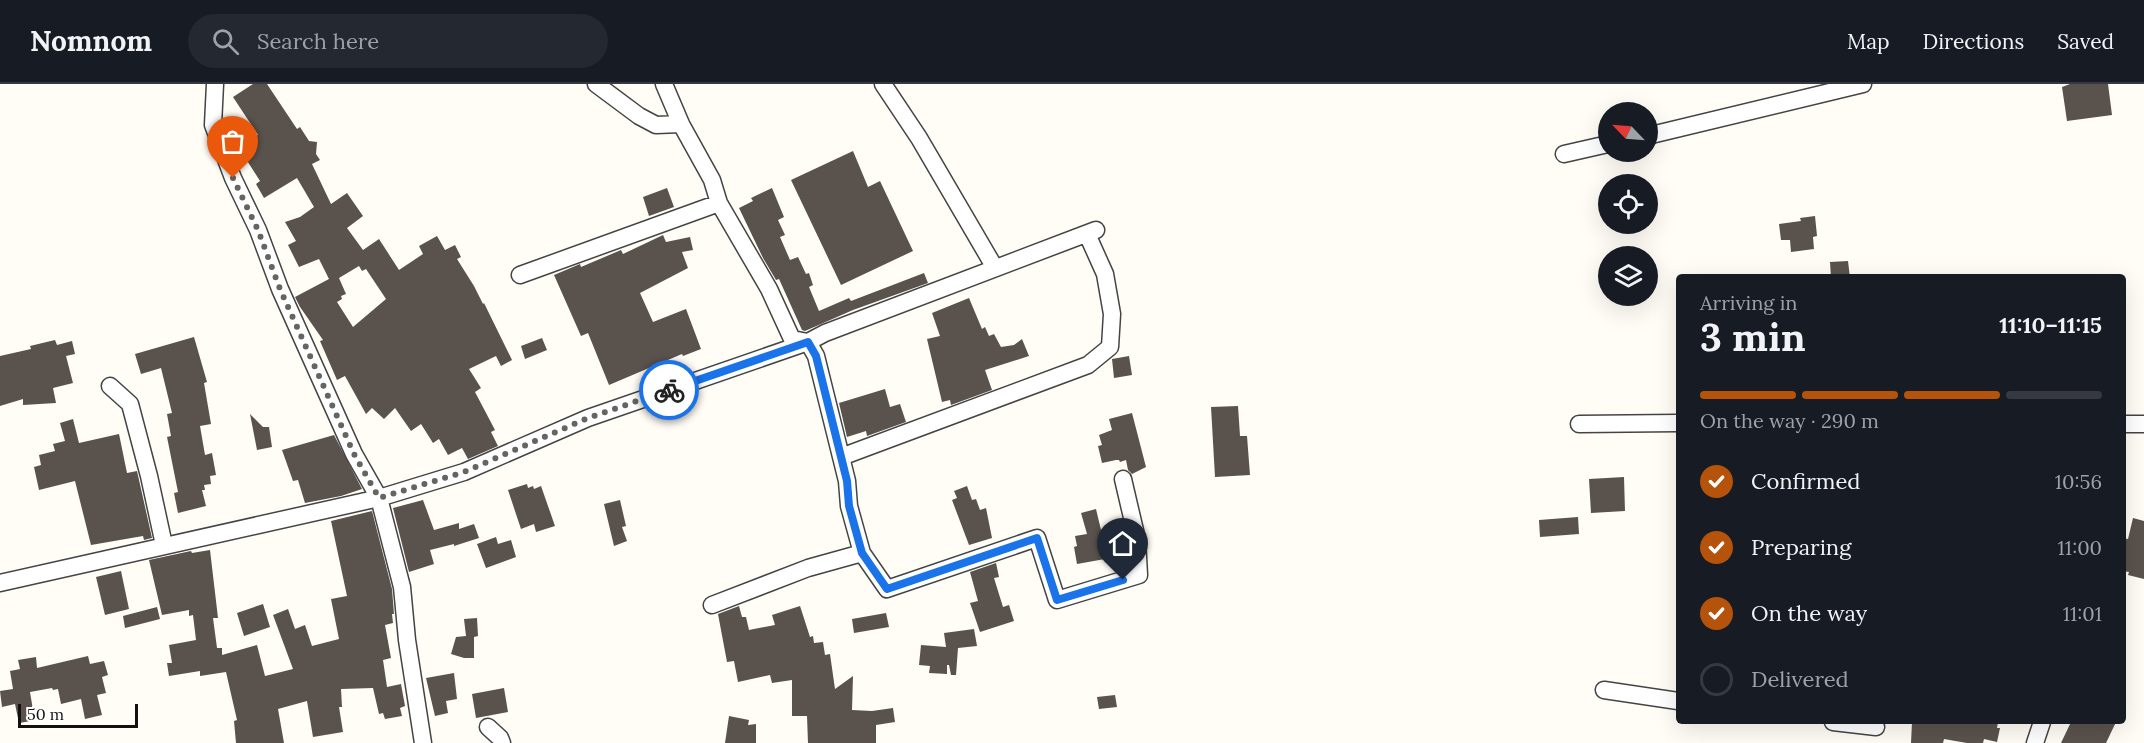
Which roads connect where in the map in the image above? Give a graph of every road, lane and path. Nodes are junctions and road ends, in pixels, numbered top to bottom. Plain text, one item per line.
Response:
1 (215, 84) edge
2 (596, 84) edge
3 (664, 84) edge
4 (883, 84) edge
5 (1863, 84) edge
6 (681, 123) junction
7 (1658, 132) edge
8 (1598, 146) edge
9 (1564, 154) dead end
10 (719, 203) junction
11 (995, 268) junction
12 (520, 275) dead end
13 (808, 342) junction
14 (110, 386) dead end
15 (1676, 423) edge
16 (1579, 424) dead end
17 (2126, 424) edge
18 (2144, 424) edge
19 (841, 457) junction
20 (1123, 479) dead end
21 (379, 498) junction
22 (164, 545) junction
23 (862, 553) junction
24 (0, 583) edge
25 (712, 605) dead end
26 (1604, 690) dead end
27 (1676, 701) edge
28 (1843, 724) edge
29 (2041, 724) edge
30 (488, 727) dead end
31 (1876, 731) edge
32 (423, 743) edge
33 (501, 743) edge
34 (2035, 743) edge

1 - 21 street
2 - 6 street
3 - 6 street
4 - 11 street
5 - 7 street
6 - 10 street
8 - 9 street
10 - 12 street
10 - 13 street
11 - 13 street
11 - 19 street
13 - 19 street
13 - 21 street
14 - 22 street
15 - 16 street
17 - 18 street
19 - 23 street
20 - 23 street
21 - 22 street
21 - 32 street
22 - 24 street
23 - 25 street
26 - 27 street
28 - 31 street
29 - 34 street
30 - 33 street

